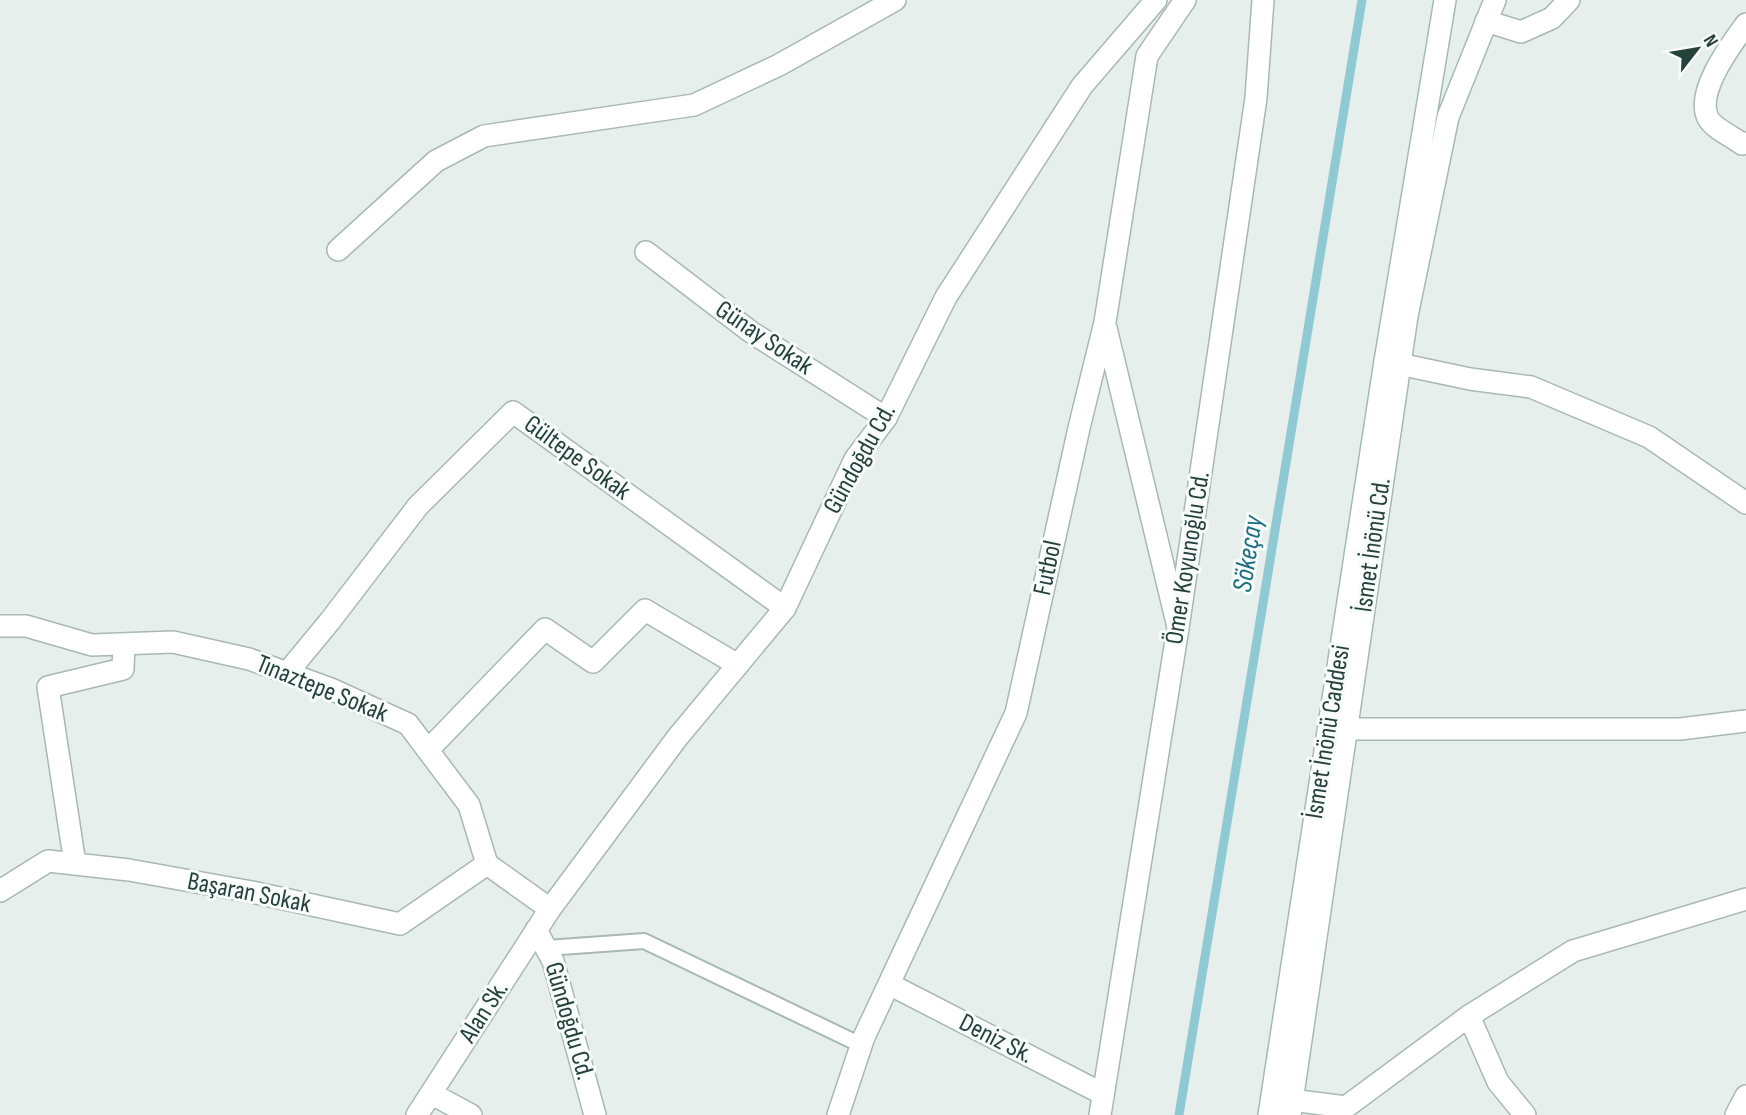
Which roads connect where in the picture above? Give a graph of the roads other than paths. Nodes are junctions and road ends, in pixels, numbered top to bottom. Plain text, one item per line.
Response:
1 (895, 0) edge
2 (1156, 0) edge
3 (1185, 0) edge
4 (1263, 0) edge
5 (1445, 0) edge
6 (1496, 0) edge
7 (1569, 0) edge
8 (1486, 21) junction
9 (1746, 24) edge
10 (1745, 145) edge
11 (338, 250) dead end
12 (646, 252) dead end
13 (1105, 322) junction
14 (1392, 363) junction
15 (886, 418) junction
16 (1746, 503) edge
17 (785, 608) junction
18 (0, 615) edge
19 (0, 626) edge
20 (26, 626) junction
21 (1178, 628) junction
22 (124, 644) junction
23 (738, 665) junction
24 (287, 673) junction
25 (1746, 721) edge
26 (1346, 729) junction
27 (429, 749) junction
28 (75, 864) junction
29 (487, 864) junction
30 (0, 891) edge
31 (1746, 899) edge
32 (550, 909) junction
33 (541, 939) junction
34 (889, 984) junction
35 (1469, 1016) junction
36 (862, 1045) junction
37 (432, 1094) junction
38 (1746, 1096) edge
39 (1102, 1105) edge
40 (1280, 1109) edge
41 (417, 1115) edge
42 (471, 1115) edge
43 (595, 1115) edge
44 (838, 1115) edge
45 (1525, 1115) edge
46 (1736, 1115) edge

1 - 11 street
2 - 15 street, Gündoğdu Cd.
3 - 13 street, Futbol
4 - 21 street, Ömer Koyunoğlu Cd.
5 - 14 street, İsmet İnönü Cd.
6 - 8 street, İsmet İnönü Cd.
7 - 8 street
8 - 14 street, İsmet İnönü Cd.
9 - 10 street
12 - 15 street, Günay Sokak
13 - 21 street
13 - 34 street, Futbol
14 - 16 street
14 - 26 street, İsmet İnönü Cd.
14 - 40 street, İsmet İnönü Caddesi
15 - 17 street, Gündoğdu Cd.
17 - 23 street, Gündoğdu Cd.
17 - 24 street, Gültepe Sokak
18 - 20 street
19 - 20 street, Tınaztepe Sokak
20 - 22 street, Tınaztepe Sokak
21 - 39 street, Ömer Koyunoğlu Cd.
22 - 24 street, Tınaztepe Sokak
22 - 28 street
23 - 27 street
23 - 32 street, Gündoğdu Cd.
24 - 27 street, Tınaztepe Sokak
25 - 26 street
26 - 40 street, İsmet İnönü Cd.
27 - 29 street, Tınaztepe Sokak
28 - 29 street, Başaran Sokak
28 - 30 street, Başaran Sokak
29 - 32 street
31 - 35 street
32 - 33 street, Alan Sk.
33 - 36 lane
33 - 37 street, Alan Sk.
33 - 43 street, Gündoğdu Cd.
34 - 36 street, Futbol
34 - 39 street, Deniz Sk.
35 - 40 street
35 - 45 street
36 - 44 street, Futbol
37 - 41 street, Alan Sk.
37 - 42 street
38 - 46 street

